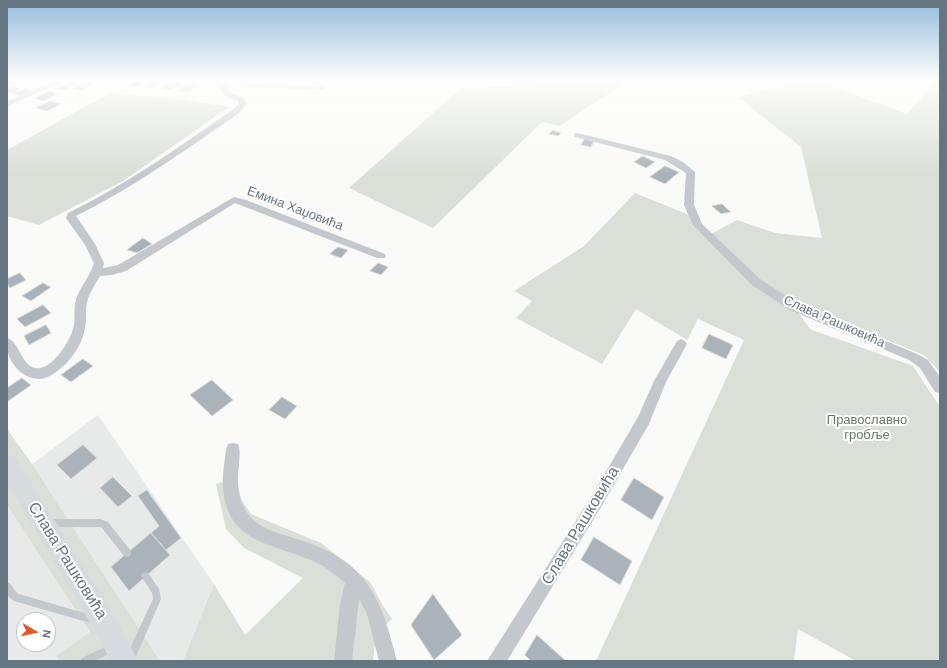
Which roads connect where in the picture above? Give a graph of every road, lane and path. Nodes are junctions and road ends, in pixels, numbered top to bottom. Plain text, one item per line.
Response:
1 (235, 112) edge
2 (578, 135) dead end
3 (381, 256) dead end
4 (95, 276) junction
5 (7, 343) edge
6 (681, 344) dead end
7 (940, 388) edge
8 (233, 449) dead end
9 (7, 463) edge
10 (44, 523) junction
11 (126, 554) dead end
12 (145, 576) dead end
13 (354, 580) junction
14 (7, 586) edge
15 (106, 624) junction
16 (124, 656) edge
17 (85, 661) edge
18 (343, 661) edge
19 (388, 661) edge
20 (496, 661) edge

1 - 4 street
2 - 7 street, Слава Рашковића
3 - 4 street, Емина Хаџовића
4 - 5 street
6 - 20 street, Слава Рашковића
8 - 13 street
9 - 10 main road, Слава Рашковића
10 - 11 lane
10 - 15 main road, Слава Рашковића
12 - 16 lane
13 - 18 street
13 - 19 street
14 - 15 lane
15 - 16 main road, Слава Рашковића
16 - 17 lane

